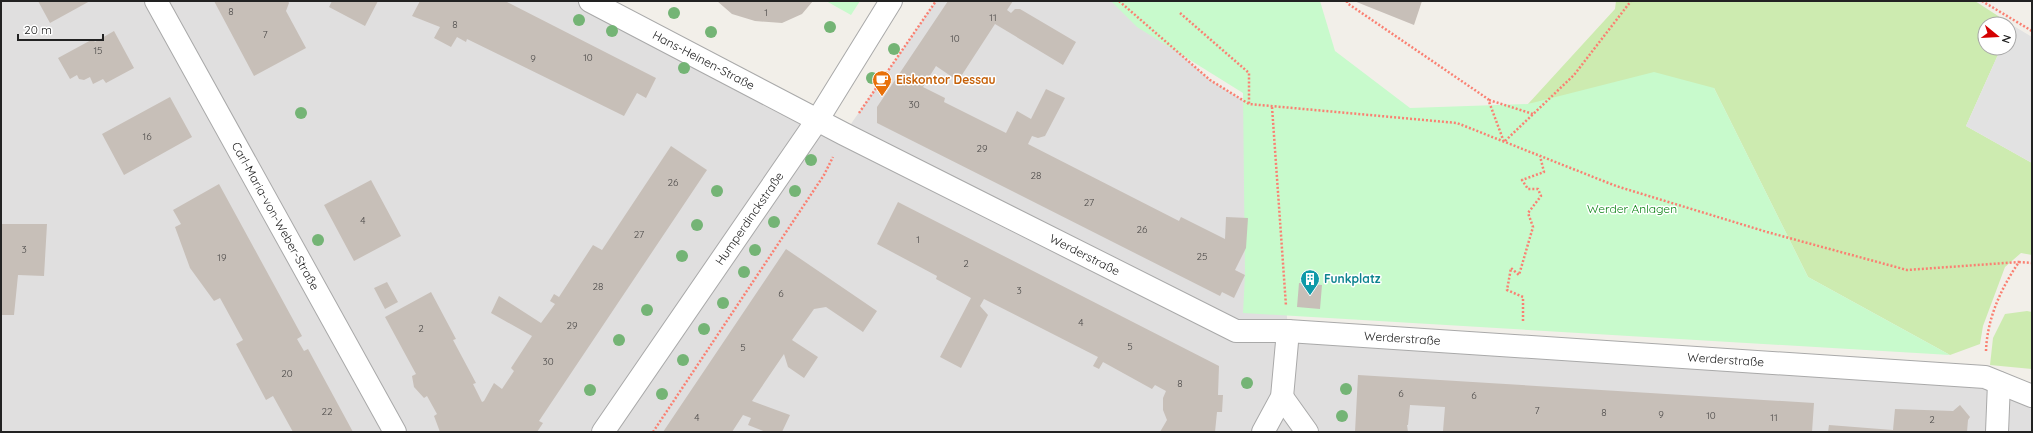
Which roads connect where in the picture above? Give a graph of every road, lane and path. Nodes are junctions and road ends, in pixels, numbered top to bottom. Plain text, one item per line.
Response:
1 (156, 1) edge
2 (590, 1) edge
3 (891, 1) edge
4 (936, 1) edge
5 (1119, 1) edge
6 (1348, 1) edge
7 (1631, 1) edge
8 (1982, 1) edge
9 (1180, 14) dead end
10 (2032, 30) edge
11 (1488, 99) junction
12 (1249, 104) junction
13 (1272, 107) junction
14 (1534, 114) junction
15 (818, 119) junction
16 (844, 134) junction
17 (1504, 142) junction
18 (1540, 156) junction
19 (2019, 262) junction
20 (2032, 263) edge
21 (1288, 331) junction
22 (1522, 347) junction
23 (1992, 380) junction
24 (2032, 396) edge
25 (1282, 397) junction
26 (395, 432) edge
27 (603, 432) edge
28 (653, 432) edge
29 (1263, 432) edge
30 (1307, 432) edge
31 (1997, 432) edge

1 - 26 street, Carl-Maria-von-Weber-Straße
2 - 15 street, Hans-Heinen-Straße
3 - 15 street, Humperdinckstraße
4 - 16 path
5 - 12 path
6 - 11 path
7 - 14 path
8 - 10 path
9 - 12 path
11 - 14 path
11 - 17 path
12 - 13 path
13 - 17 path
13 - 21 path
14 - 17 path
15 - 16 street, Werderstraße
15 - 27 street, Humperdinckstraße
16 - 21 street, Werderstraße
16 - 28 path
17 - 18 path
18 - 19 path
18 - 22 path
19 - 20 path
19 - 23 path
21 - 22 street, Werderstraße
21 - 25 street
22 - 23 street, Werderstraße
23 - 24 street, Werderstraße
23 - 31 street
25 - 29 street
25 - 30 street

